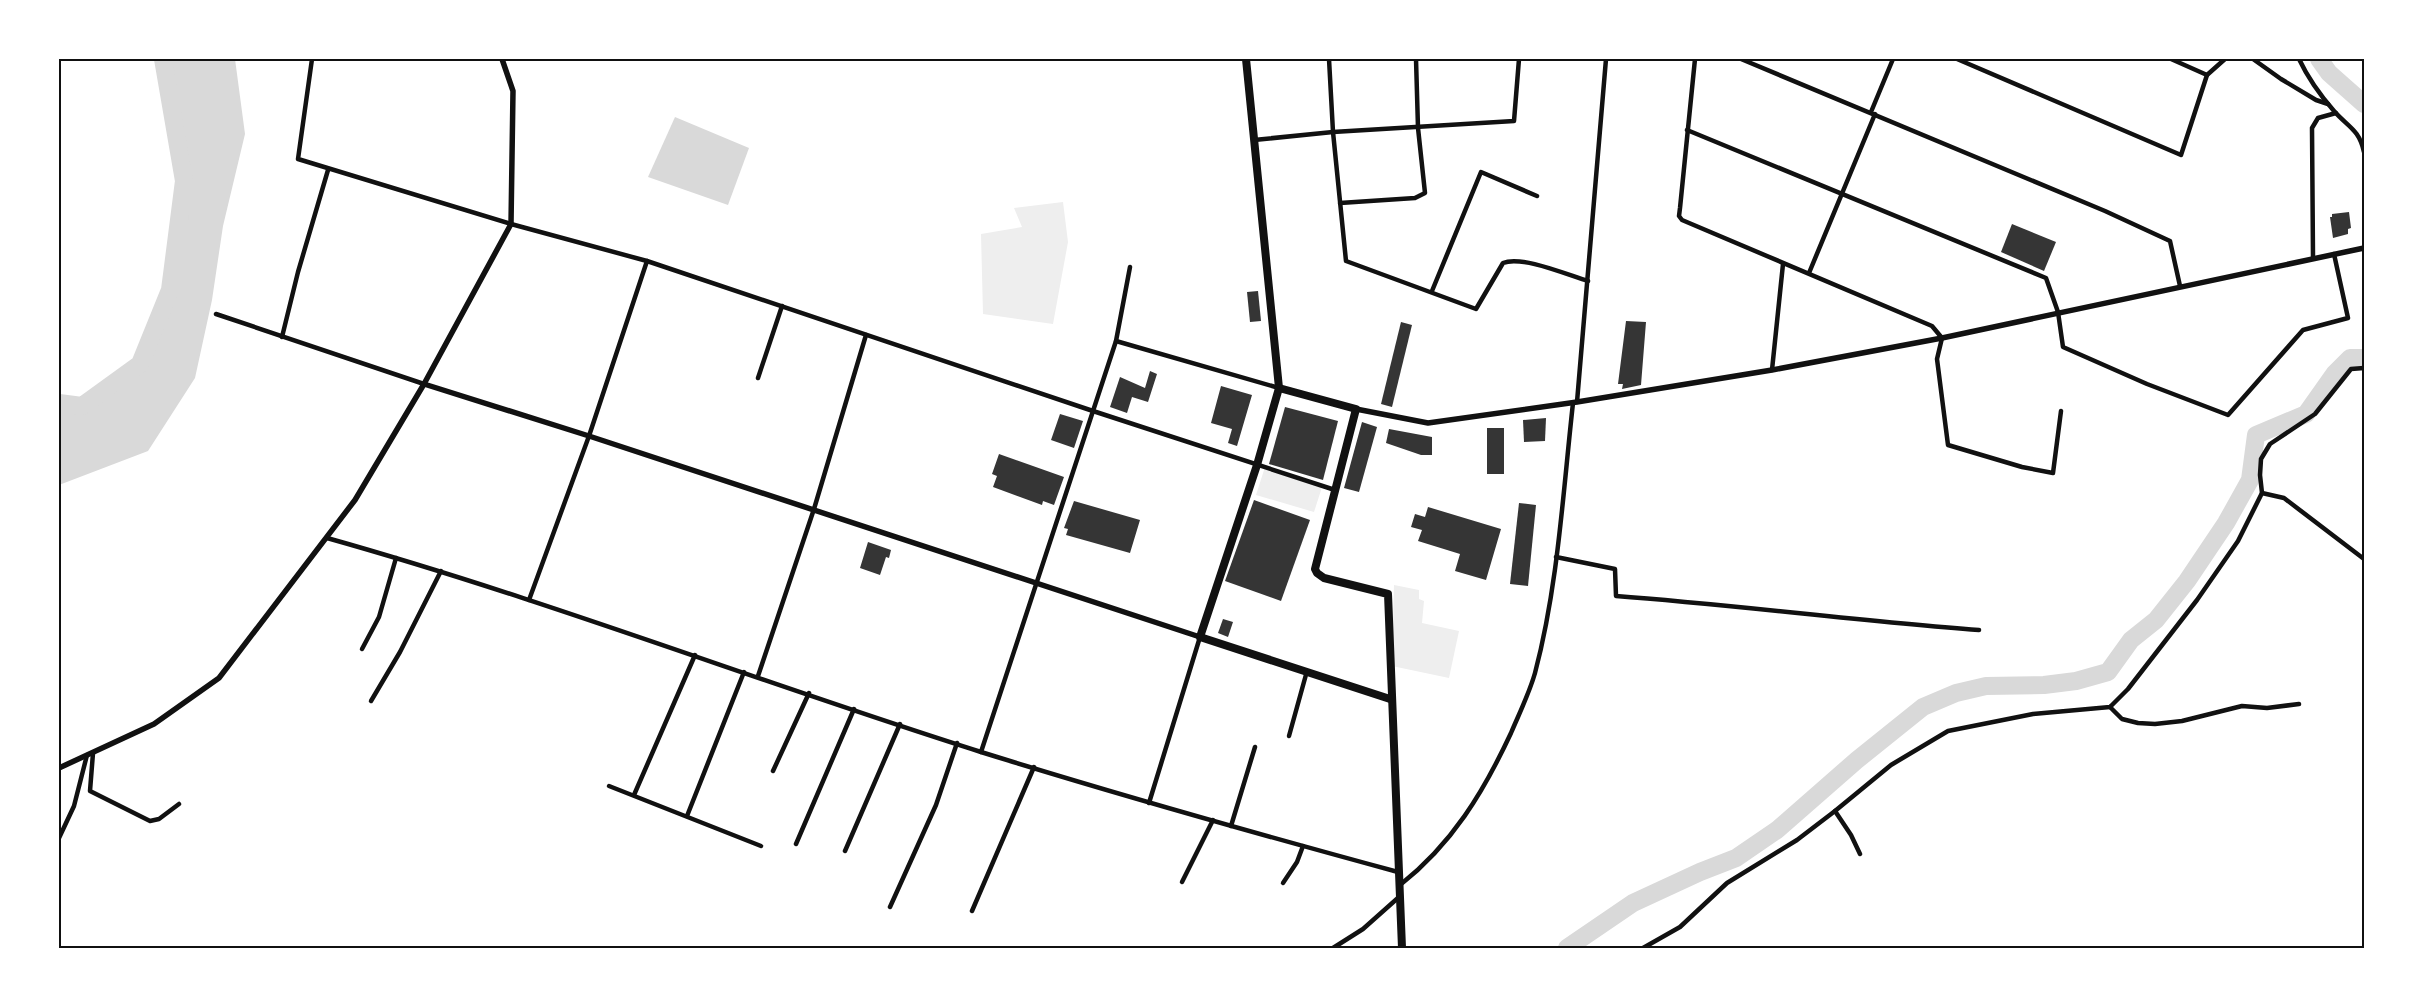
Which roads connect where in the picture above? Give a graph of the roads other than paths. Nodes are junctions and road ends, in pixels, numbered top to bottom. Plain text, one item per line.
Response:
1 (312, 59) edge
2 (502, 59) edge
3 (1246, 59) edge
4 (1329, 59) edge
5 (1416, 59) edge
6 (1519, 59) edge
7 (1606, 59) edge
8 (1695, 59) edge
9 (1741, 59) edge
10 (1893, 59) edge
11 (1957, 59) edge
12 (2171, 59) edge
13 (2225, 59) edge
14 (2254, 59) edge
15 (2299, 59) edge
16 (2207, 75) junction
17 (2328, 104) junction
18 (1873, 113) junction
19 (2336, 114) junction
20 (1418, 128) junction
21 (1687, 130) junction
22 (1333, 132) junction
23 (1253, 140) junction
24 (2364, 152) edge
25 (328, 170) junction
26 (1841, 194) junction
27 (1537, 196) dead end
28 (1340, 203) junction
29 (511, 224) junction
30 (2364, 248) edge
31 (2334, 254) junction
32 (2313, 258) junction
33 (647, 261) junction
34 (1783, 264) junction
35 (1130, 267) dead end
36 (1809, 273) junction
37 (1588, 281) junction
38 (2180, 286) junction
39 (1432, 291) junction
40 (782, 306) junction
41 (2058, 312) junction
42 (216, 314) dead end
43 (866, 335) junction
44 (282, 337) junction
45 (1942, 338) junction
46 (1116, 341) junction
47 (2364, 368) edge
48 (1772, 370) junction
49 (758, 378) dead end
50 (424, 384) junction
51 (1279, 388) junction
52 (1575, 402) junction
53 (1356, 410) junction
54 (1093, 411) junction
55 (2061, 412) dead end
56 (589, 436) junction
57 (1257, 465) junction
58 (1335, 490) junction
59 (2262, 493) junction
60 (814, 509) junction
61 (327, 538) junction
62 (396, 558) junction
63 (1556, 558) junction
64 (2364, 559) edge
65 (441, 572) junction
66 (1035, 583) junction
67 (529, 600) junction
68 (1979, 630) dead end
69 (1200, 637) junction
70 (362, 649) dead end
71 (695, 655) junction
72 (1307, 671) junction
73 (744, 672) junction
74 (758, 676) junction
75 (809, 693) junction
76 (1390, 699) junction
77 (371, 701) dead end
78 (2299, 704) dead end
79 (2110, 707) junction
80 (854, 708) junction
81 (900, 724) junction
82 (1289, 736) dead end
83 (957, 743) junction
84 (1255, 747) dead end
85 (981, 752) junction
86 (90, 754) junction
87 (1034, 767) junction
88 (59, 768) edge
89 (773, 771) dead end
90 (609, 786) dead end
91 (634, 795) junction
92 (1149, 803) junction
93 (179, 804) dead end
94 (1835, 811) junction
95 (687, 816) junction
96 (1213, 820) junction
97 (1231, 826) junction
98 (59, 838) edge
99 (796, 844) dead end
100 (761, 846) dead end
101 (1303, 846) junction
102 (845, 851) dead end
103 (1860, 854) dead end
104 (1398, 872) junction
105 (1182, 882) dead end
106 (1284, 883) dead end
107 (1399, 886) junction
108 (1400, 900) junction
109 (890, 907) dead end
110 (972, 911) dead end
111 (1333, 948) edge
112 (1402, 948) edge
113 (1643, 948) edge

1 - 25 street
2 - 29 street
3 - 23 main road
4 - 22 street
5 - 20 street
6 - 20 street
7 - 37 street
8 - 21 street
9 - 18 street
10 - 18 street
11 - 16 street
12 - 16 street
13 - 16 street
14 - 17 street
15 - 17 street
17 - 19 street
18 - 26 street
18 - 38 street
19 - 24 street
19 - 32 street
20 - 22 street
20 - 28 street
21 - 26 street
21 - 34 street
22 - 23 street
22 - 28 street
23 - 51 main road
25 - 29 street
25 - 44 street
26 - 36 street
26 - 41 street
27 - 39 street
28 - 39 street
29 - 33 street
29 - 50 street
30 - 31 street
31 - 32 street
31 - 41 street
32 - 38 street
33 - 40 street
33 - 56 street
34 - 36 street
34 - 48 street
35 - 46 street
36 - 45 street
37 - 39 street
37 - 52 street
38 - 41 street
40 - 43 street
40 - 49 street
41 - 45 street
42 - 44 street
43 - 54 street
43 - 60 street
44 - 50 street
45 - 48 street
45 - 55 street
46 - 51 street
46 - 54 street
47 - 59 street
48 - 52 street
50 - 56 street
50 - 61 street
51 - 53 main road
51 - 57 main road
52 - 53 street
52 - 63 street
53 - 58 main road
54 - 57 street
54 - 66 street
56 - 60 street
56 - 67 street
57 - 58 street
57 - 69 main road
58 - 76 main road
59 - 64 street
59 - 79 street
60 - 66 street
60 - 74 street
61 - 62 street
61 - 86 street
62 - 65 street
62 - 70 street
63 - 68 street
63 - 107 street
65 - 67 street
65 - 77 street
66 - 69 street
66 - 85 street
67 - 71 street
69 - 72 main road
69 - 92 street
71 - 73 street
71 - 91 street
72 - 76 main road
72 - 82 street
73 - 74 street
73 - 95 street
74 - 75 street
75 - 80 street
75 - 89 street
76 - 104 main road
78 - 79 street
79 - 94 street
80 - 81 street
80 - 99 street
81 - 83 street
81 - 102 street
83 - 85 street
83 - 109 street
84 - 97 street
85 - 87 street
86 - 88 street
86 - 93 street
86 - 98 street
87 - 92 street
87 - 110 street
90 - 91 street
91 - 95 street
92 - 96 street
94 - 103 street
94 - 113 street
95 - 100 street
96 - 97 street
96 - 105 street
97 - 101 street
101 - 104 street
101 - 106 street
104 - 107 main road
107 - 108 main road
108 - 111 street
108 - 112 main road

